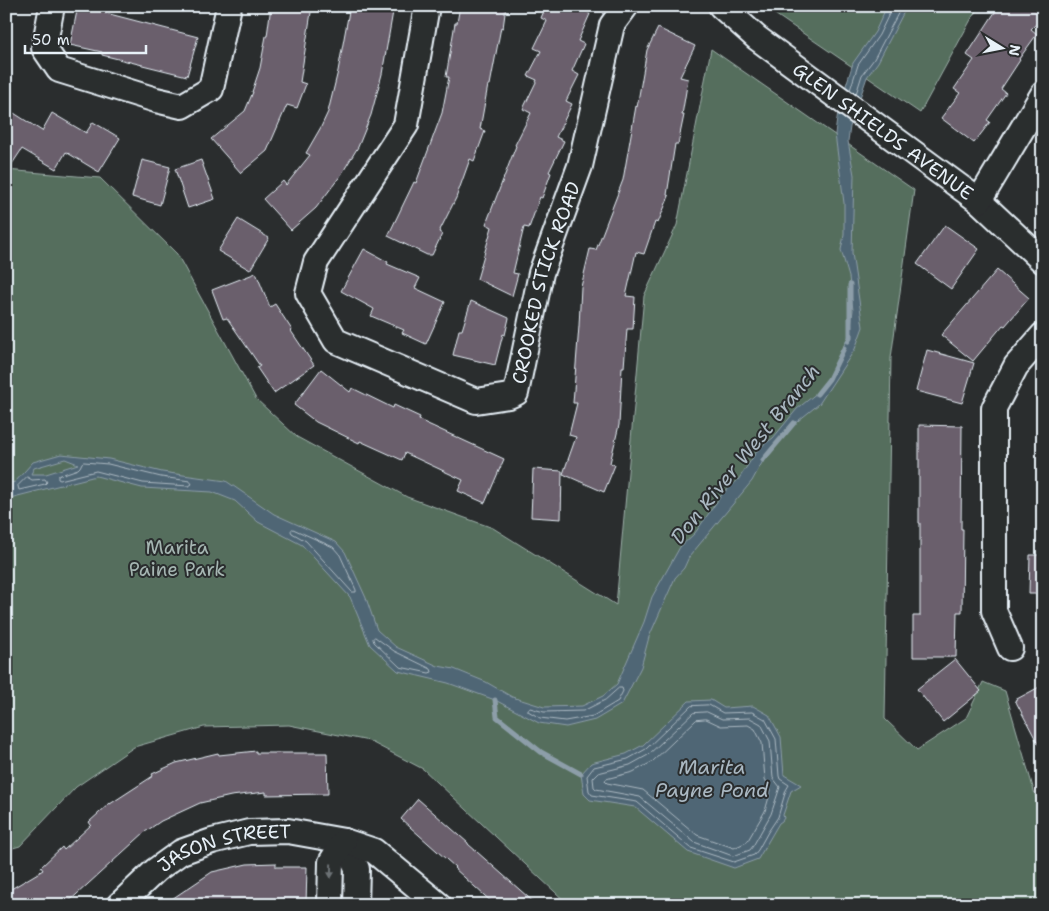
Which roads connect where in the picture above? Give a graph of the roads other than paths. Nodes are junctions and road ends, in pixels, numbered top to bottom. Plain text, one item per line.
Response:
1 (52, 6) edge
2 (229, 6) edge
3 (427, 6) edge
4 (626, 6) edge
5 (720, 6) edge
6 (1043, 94) edge
7 (979, 201) junction
8 (1043, 261) edge
9 (1043, 335) edge
10 (1010, 648) dead end
11 (344, 842) junction
12 (119, 905) edge
13 (330, 905) edge
14 (356, 905) edge
15 (439, 905) edge

1 - 2 street
3 - 4 street, CROOKED STICK ROAD
5 - 7 street, GLEN SHIELDS AVENUE
6 - 7 street
7 - 8 street, GLEN SHIELDS AVENUE
9 - 10 street
11 - 12 street, JASON STREET
11 -> 13 street
11 - 14 street
11 - 15 street, JASON STREET

